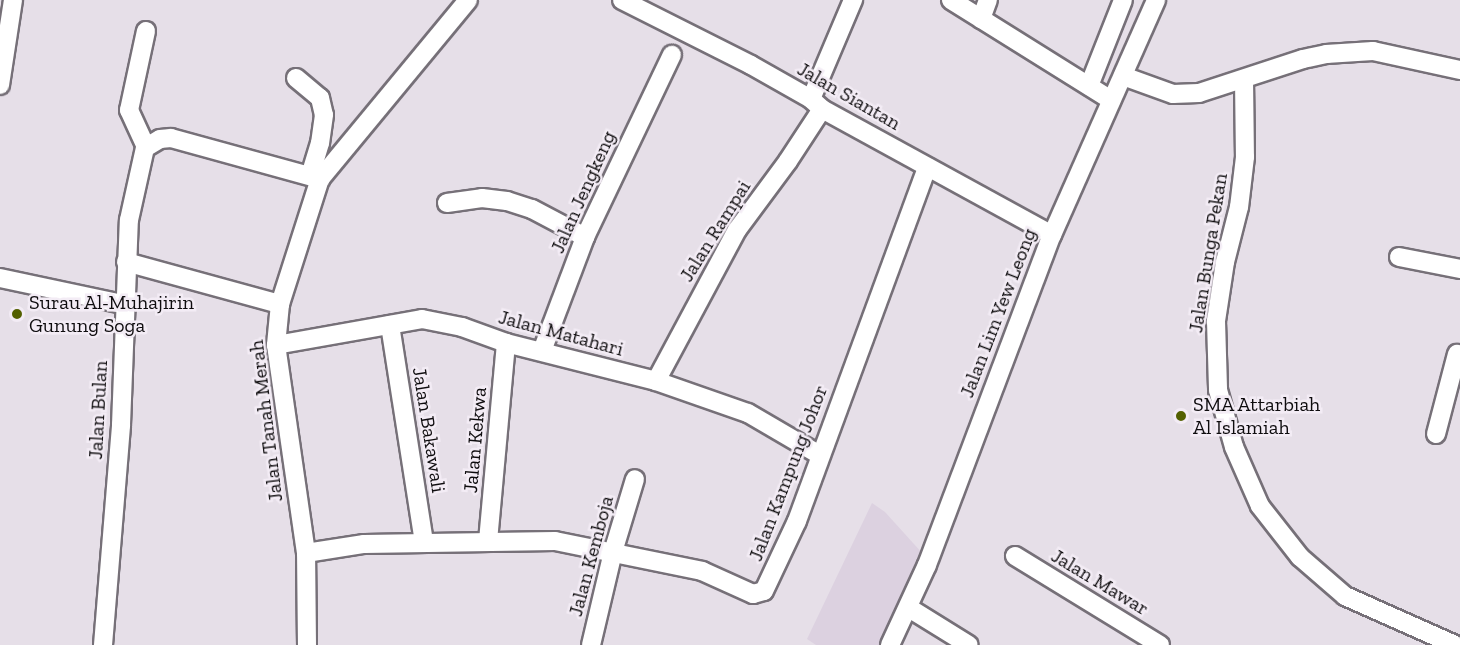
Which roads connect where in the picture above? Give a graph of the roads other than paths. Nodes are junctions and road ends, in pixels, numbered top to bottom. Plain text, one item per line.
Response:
1 (13, 0) edge
2 (468, 0) edge
3 (622, 0) edge
4 (853, 0) edge
5 (951, 0) edge
6 (988, 0) edge
7 (1123, 0) edge
8 (1156, 0) edge
9 (646, 6) edge
10 (981, 19) junction
11 (146, 31) dead end
12 (672, 55) dead end
13 (1460, 70) edge
14 (1123, 76) junction
15 (296, 78) dead end
16 (1244, 79) junction
17 (0, 85) edge
18 (1089, 86) junction
19 (1111, 100) junction
20 (816, 104) junction
21 (146, 147) junction
22 (927, 167) junction
23 (315, 177) junction
24 (447, 203) dead end
25 (1052, 235) junction
26 (585, 237) junction
27 (1399, 257) dead end
28 (126, 262) junction
29 (1460, 269) edge
30 (0, 278) edge
31 (280, 304) junction
32 (127, 305) junction
33 (390, 325) junction
34 (506, 343) junction
35 (276, 345) junction
36 (1459, 350) edge
37 (542, 351) junction
38 (656, 381) junction
39 (1436, 434) dead end
40 (820, 455) junction
41 (634, 480) dead end
42 (424, 541) junction
43 (488, 541) junction
44 (613, 552) junction
45 (306, 553) junction
46 (1015, 556) dead end
47 (909, 608) junction
48 (103, 645) edge
49 (307, 645) edge
50 (591, 645) edge
51 (890, 645) edge
52 (969, 645) edge
53 (1160, 645) edge
54 (1455, 645) edge

1 - 17 street
2 - 23 street, Jalan Tanah Merah
3 - 9 street, Jalan Siantan
4 - 20 street, Jalan Rampai
5 - 10 street
6 - 10 street
7 - 18 street
8 - 14 street, Jalan Lim Yew Leong
9 - 20 street, Jalan Siantan
10 - 18 street
11 - 21 street
12 - 26 street, Jalan Jengkeng
13 - 16 street
14 - 16 street
14 - 19 street, Jalan Lim Yew Leong
15 - 23 street
16 - 54 street, Jalan Bunga Pekan
18 - 19 street
19 - 25 street, Jalan Lim Yew Leong
20 - 22 street, Jalan Siantan
20 - 38 street, Jalan Rampai
21 - 23 street
21 - 28 street, Jalan Bulan
22 - 25 street, Jalan Siantan
22 - 40 street, Jalan Kampung Johor
23 - 31 street, Jalan Tanah Merah
24 - 26 street
25 - 47 street, Jalan Lim Yew Leong
26 - 37 street, Jalan Jengkeng
27 - 29 street
28 - 31 street
28 - 32 street, Jalan Bulan
30 - 32 street
31 - 35 street, Jalan Tanah Merah
32 - 48 street, Jalan Bulan
33 - 34 street, Jalan Matahari
33 - 35 street, Jalan Matahari
33 - 42 street, Jalan Bakawali
34 - 37 street, Jalan Matahari
34 - 43 street, Jalan Kekwa
35 - 45 street, Jalan Tanah Merah
36 - 39 street
37 - 38 street, Jalan Matahari
38 - 40 street, Jalan Matahari
40 - 44 street, Jalan Kampung Johor
41 - 44 street, Jalan Kemboja
42 - 43 street, Jalan Kampung Johor
42 - 45 street, Jalan Kampung Johor
43 - 44 street, Jalan Kampung Johor
44 - 50 street, Jalan Kemboja
45 - 49 street, Jalan Tanah Merah
46 - 53 street, Jalan Mawar
47 - 51 street, Jalan Lim Yew Leong
47 - 52 street

